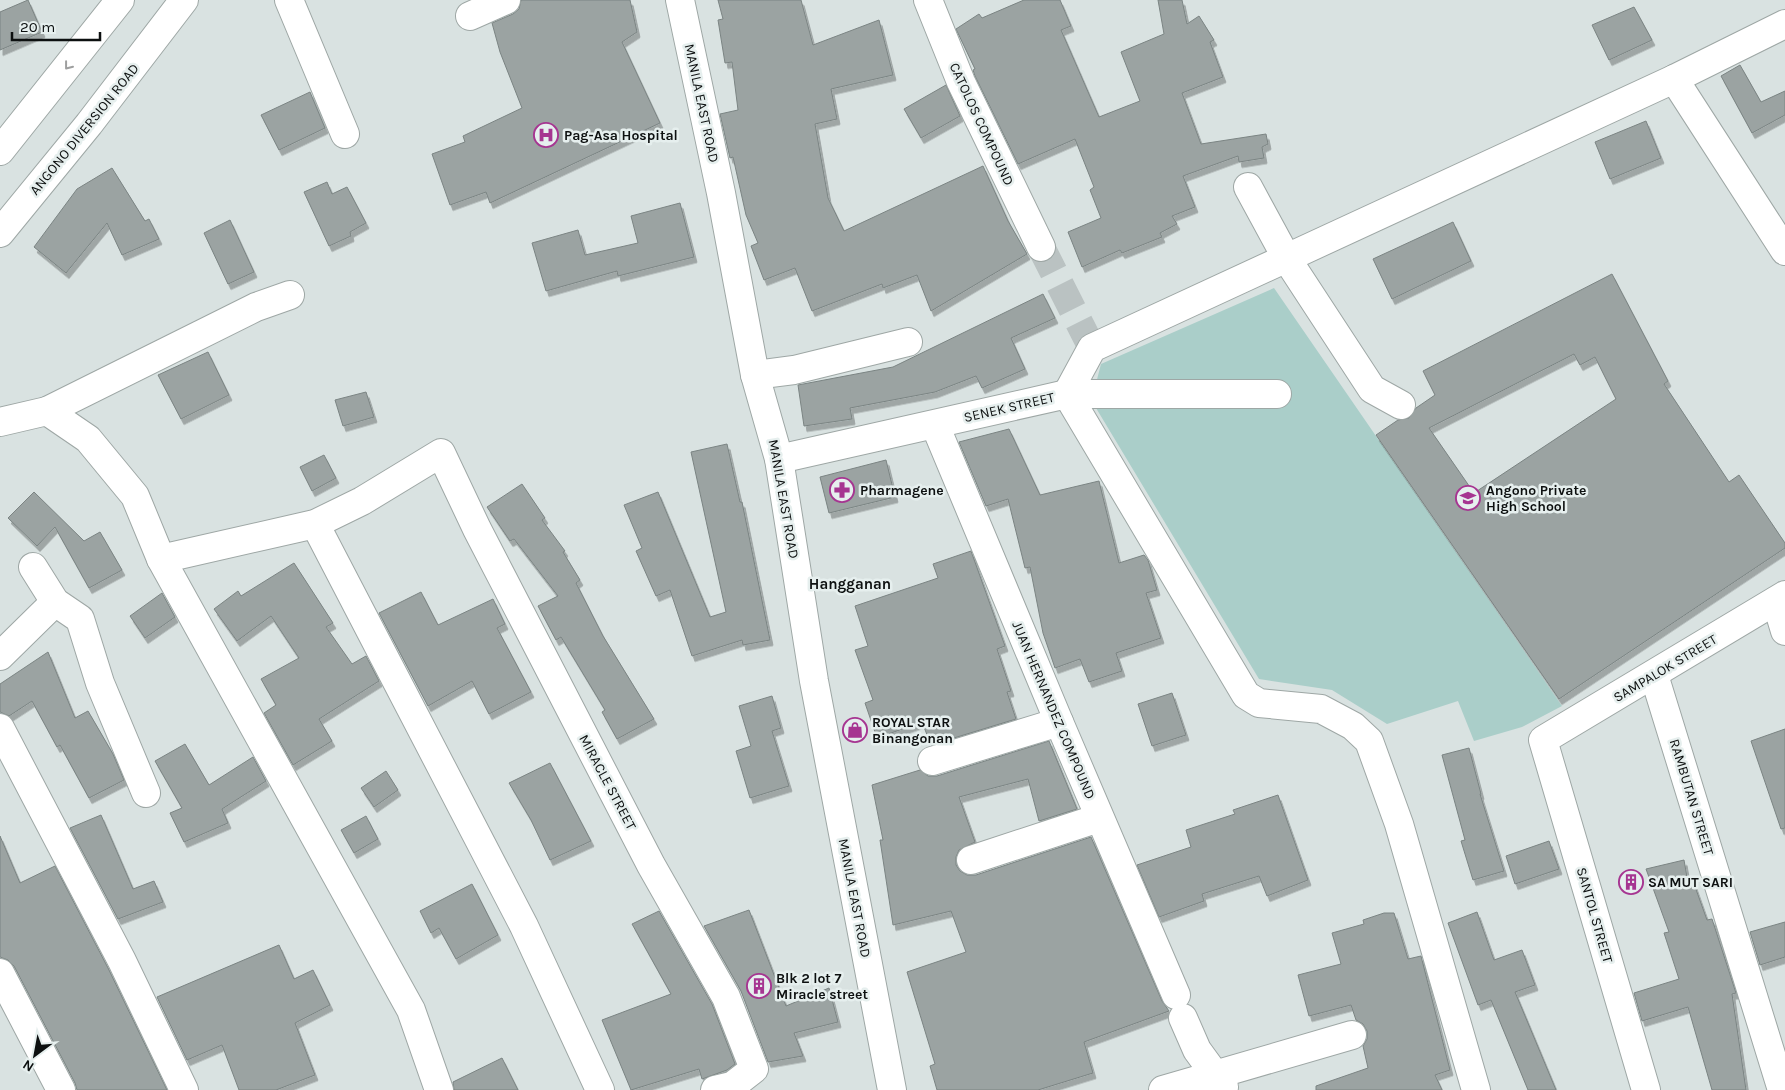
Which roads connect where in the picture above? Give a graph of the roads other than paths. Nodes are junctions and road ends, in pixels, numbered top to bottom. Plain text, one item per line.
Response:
1 (120, 0) edge
2 (184, 0) edge
3 (289, 0) edge
4 (506, 0) edge
5 (680, 0) edge
6 (928, 0) edge
7 (470, 16) dead end
8 (1785, 24) edge
9 (1674, 79) junction
10 (346, 134) dead end
11 (0, 151) edge
12 (1248, 187) dead end
13 (0, 234) edge
14 (1041, 247) tunnel mouth
15 (1785, 251) edge
16 (1287, 259) junction
17 (290, 295) dead end
18 (908, 342) dead end
19 (755, 375) junction
20 (1067, 394) junction
21 (1277, 394) dead end
22 (1401, 404) dead end
23 (47, 411) junction
24 (0, 422) edge
25 (935, 425) junction
26 (779, 459) junction
27 (315, 524) junction
28 (161, 559) junction
29 (33, 568) dead end
30 (1780, 598) edge
31 (56, 602) junction
32 (1785, 631) edge
33 (0, 656) edge
34 (1654, 676) junction
35 (1059, 722) junction
36 (0, 728) edge
37 (1544, 740) joint
38 (932, 761) dead end
39 (146, 793) dead end
40 (1099, 818) junction
41 (971, 860) dead end
42 (0, 973) edge
43 (1352, 1035) dead end
44 (1221, 1082) edge
45 (61, 1090) edge
46 (184, 1090) edge
47 (439, 1090) edge
48 (600, 1090) edge
49 (715, 1090) edge
50 (892, 1090) edge
51 (1163, 1090) edge
52 (1476, 1090) edge
53 (1646, 1090) edge
54 (1782, 1090) edge

1 -> 11 street
2 - 13 street, ANGONO DIVERSION ROAD
3 - 10 street
4 - 7 street
5 - 19 street, MANILA EAST ROAD
6 - 14 street, CATOLOS COMPOUND
8 - 9 street, SENEK STREET
9 - 15 street
9 - 16 street, SENEK STREET
12 - 16 street
16 - 20 street, SENEK STREET
16 - 22 street
17 - 23 street
18 - 19 street
19 - 26 street, MANILA EAST ROAD
20 - 21 street
20 - 25 street, SENEK STREET
20 - 52 street
23 - 24 street
23 - 28 street
25 - 26 street, SENEK STREET
25 - 35 street, JUAN HERNANDEZ COMPOUND
26 - 50 street, MANILA EAST ROAD
27 - 28 street
27 - 48 street
27 - 49 street, MIRACLE STREET
28 - 47 street
29 - 31 street
30 - 32 street
30 - 34 street, SAMPALOK STREET
31 - 33 street
31 - 39 street
34 - 37 street, SAMPALOK STREET
34 - 54 street, RAMBUTAN STREET
35 - 38 street
35 - 40 street, JUAN HERNANDEZ COMPOUND
36 - 46 street
37 - 53 street, SANTOL STREET
40 - 41 street
40 - 44 street, JUAN HERNANDEZ COMPOUND
42 - 45 street
43 - 44 street
44 - 51 street

